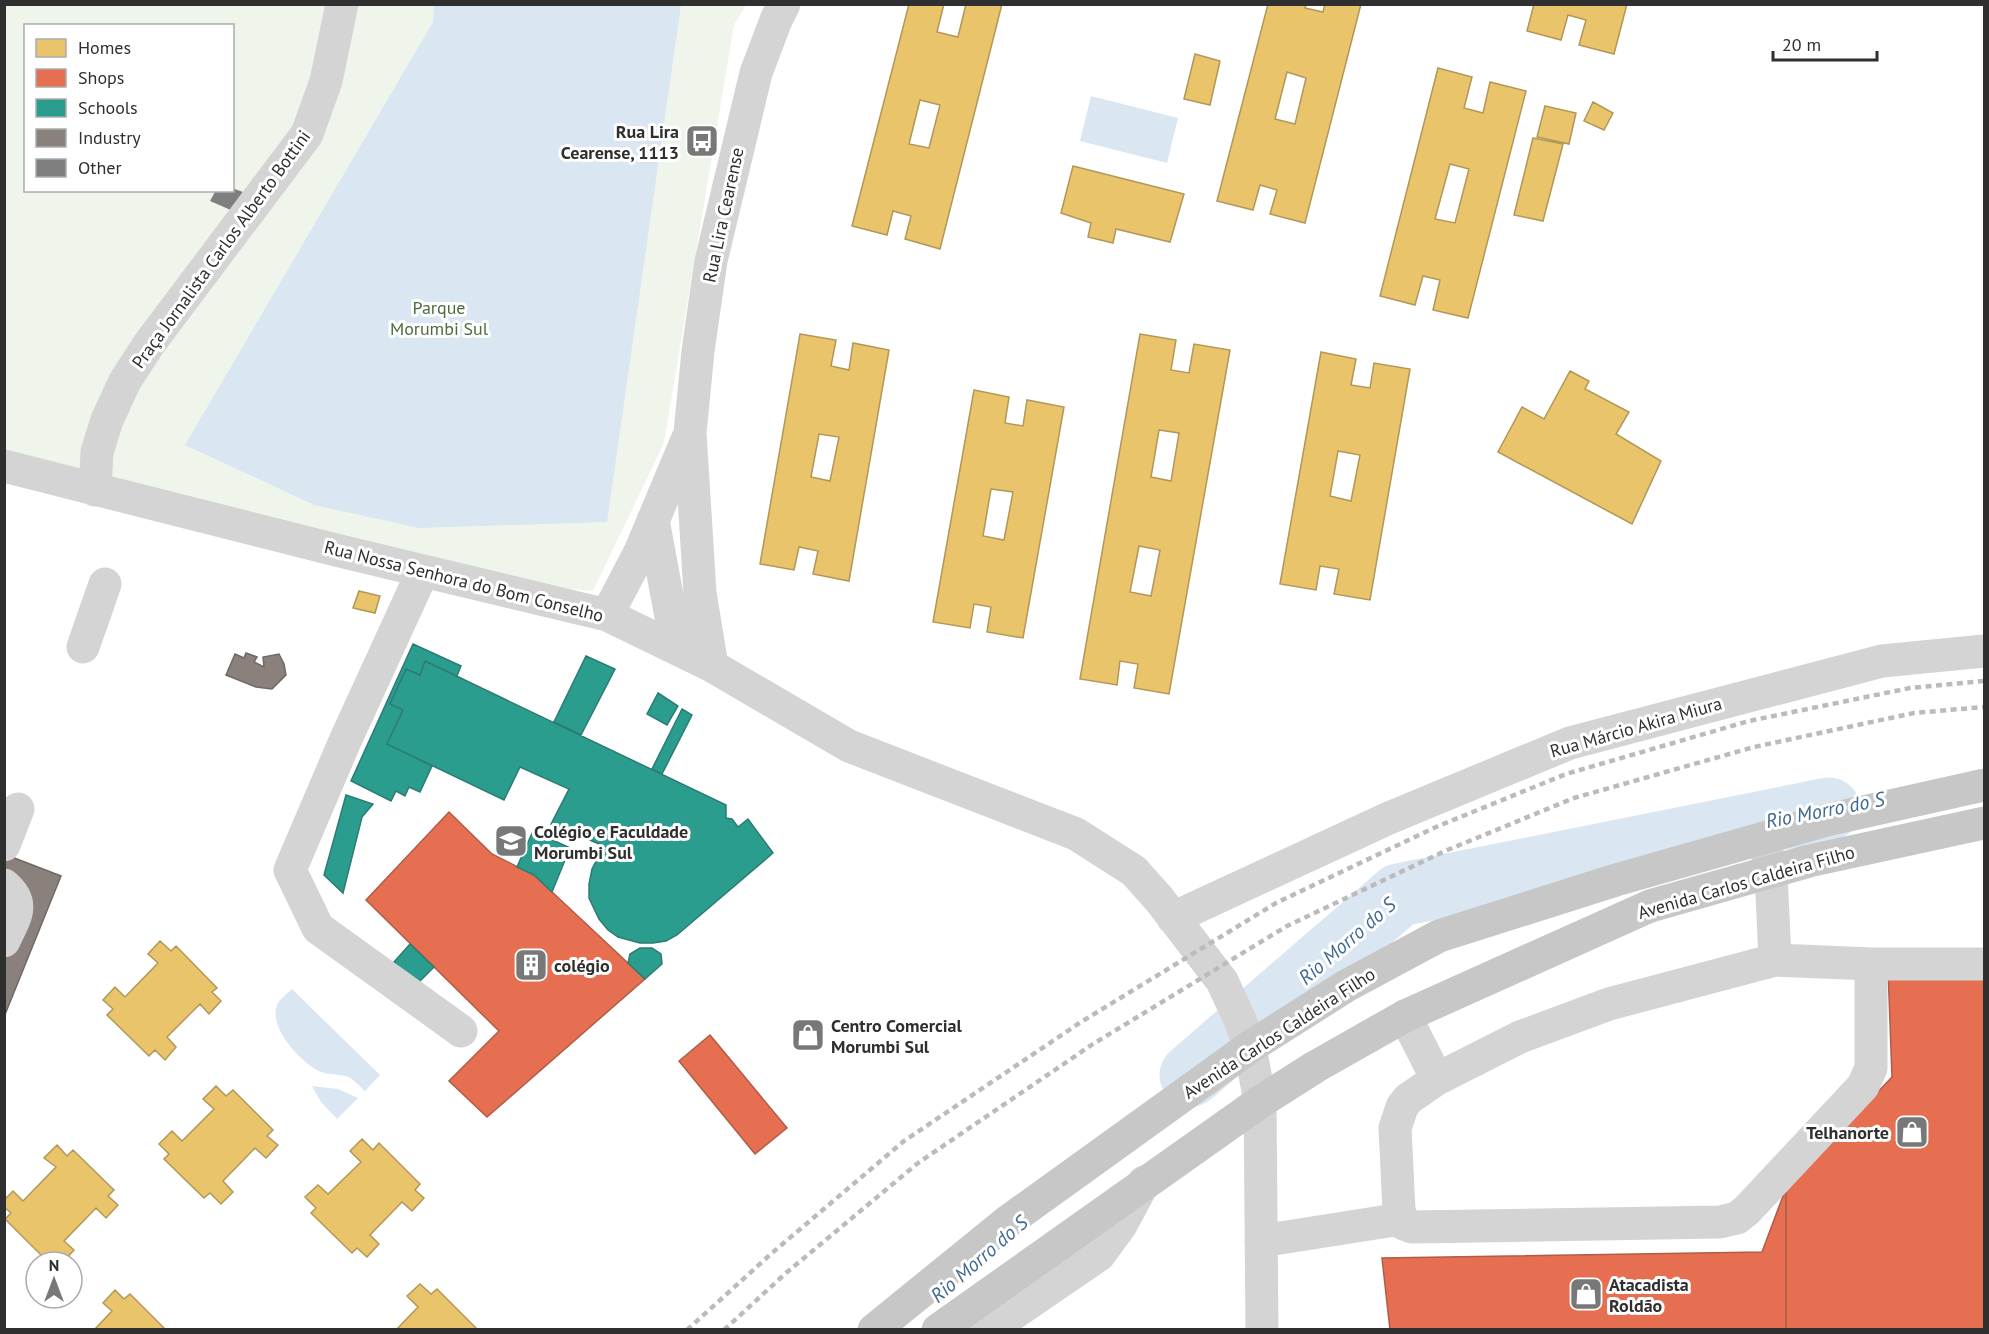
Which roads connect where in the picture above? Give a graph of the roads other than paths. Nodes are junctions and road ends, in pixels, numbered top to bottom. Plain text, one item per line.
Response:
1 (342, 4) edge
2 (784, 4) edge
3 (690, 432) junction
4 (4, 466) edge
5 (95, 490) junction
6 (653, 520) junction
7 (423, 571) junction
8 (105, 584) dead end
9 (607, 615) junction
10 (83, 647) dead end
11 (676, 649) junction
12 (1984, 651) edge
13 (712, 666) junction
14 (1984, 785) edge
15 (18, 809) dead end
16 (1984, 823) edge
17 (1764, 838) junction
18 (4, 845) edge
19 (1771, 872) junction
20 (4, 885) edge
21 (1173, 918) junction
22 (4, 941) edge
23 (1775, 960) junction
24 (1871, 964) junction
25 (1984, 964) edge
26 (1405, 1016) junction
27 (461, 1031) dead end
28 (1250, 1047) junction
29 (1437, 1079) junction
30 (1260, 1102) junction
31 (1144, 1182) junction
32 (1401, 1219) junction
33 (1261, 1240) junction
34 (874, 1329) edge
35 (938, 1329) edge
36 (984, 1329) edge
37 (1262, 1329) edge

1 - 5 street, Praça Jornalista Carlos Alberto Bottini
2 - 3 street, Rua Lira Cearense
3 - 6 street, Rua Lira Cearense
3 - 13 street, Rua Lira Cearense
4 - 5 street, Rua Nossa Senhora do Bom Conselho
5 - 7 street, Rua Nossa Senhora do Bom Conselho
6 - 9 street, Rua Lira Cearense
6 - 11 street
7 - 9 street, Rua Nossa Senhora do Bom Conselho
7 - 27 street
8 - 10 street
9 - 11 street, Rua Nossa Senhora do Bom Conselho
11 - 13 street, Rua Nossa Senhora do Bom Conselho
12 - 21 street, Rua Márcio Akira Miura
13 - 21 street, Rua Nossa Senhora do Bom Conselho
14 - 17 main road, Avenida Carlos Caldeira Filho
15 - 18 street
16 - 19 main road, Avenida Carlos Caldeira Filho
17 - 19 street
17 - 28 main road, Avenida Carlos Caldeira Filho
19 - 23 street
19 - 26 main road, Avenida Carlos Caldeira Filho
20 - 22 street
21 - 28 street, Rua Nossa Senhora do Bom Conselho
23 - 24 street
23 - 29 street
24 - 25 street
24 - 32 street
26 - 29 street
26 - 30 main road, Avenida Carlos Caldeira Filho
28 - 30 street, Rua Nossa Senhora do Bom Conselho
28 - 34 main road, Avenida Carlos Caldeira Filho
29 - 32 street
30 - 31 main road, Avenida Carlos Caldeira Filho
30 - 33 street, Rua Nossa Senhora do Bom Conselho
31 - 35 main road, Avenida Carlos Caldeira Filho
31 - 36 street
32 - 33 street
33 - 37 street, Rua Nossa Senhora do Bom Conselho

